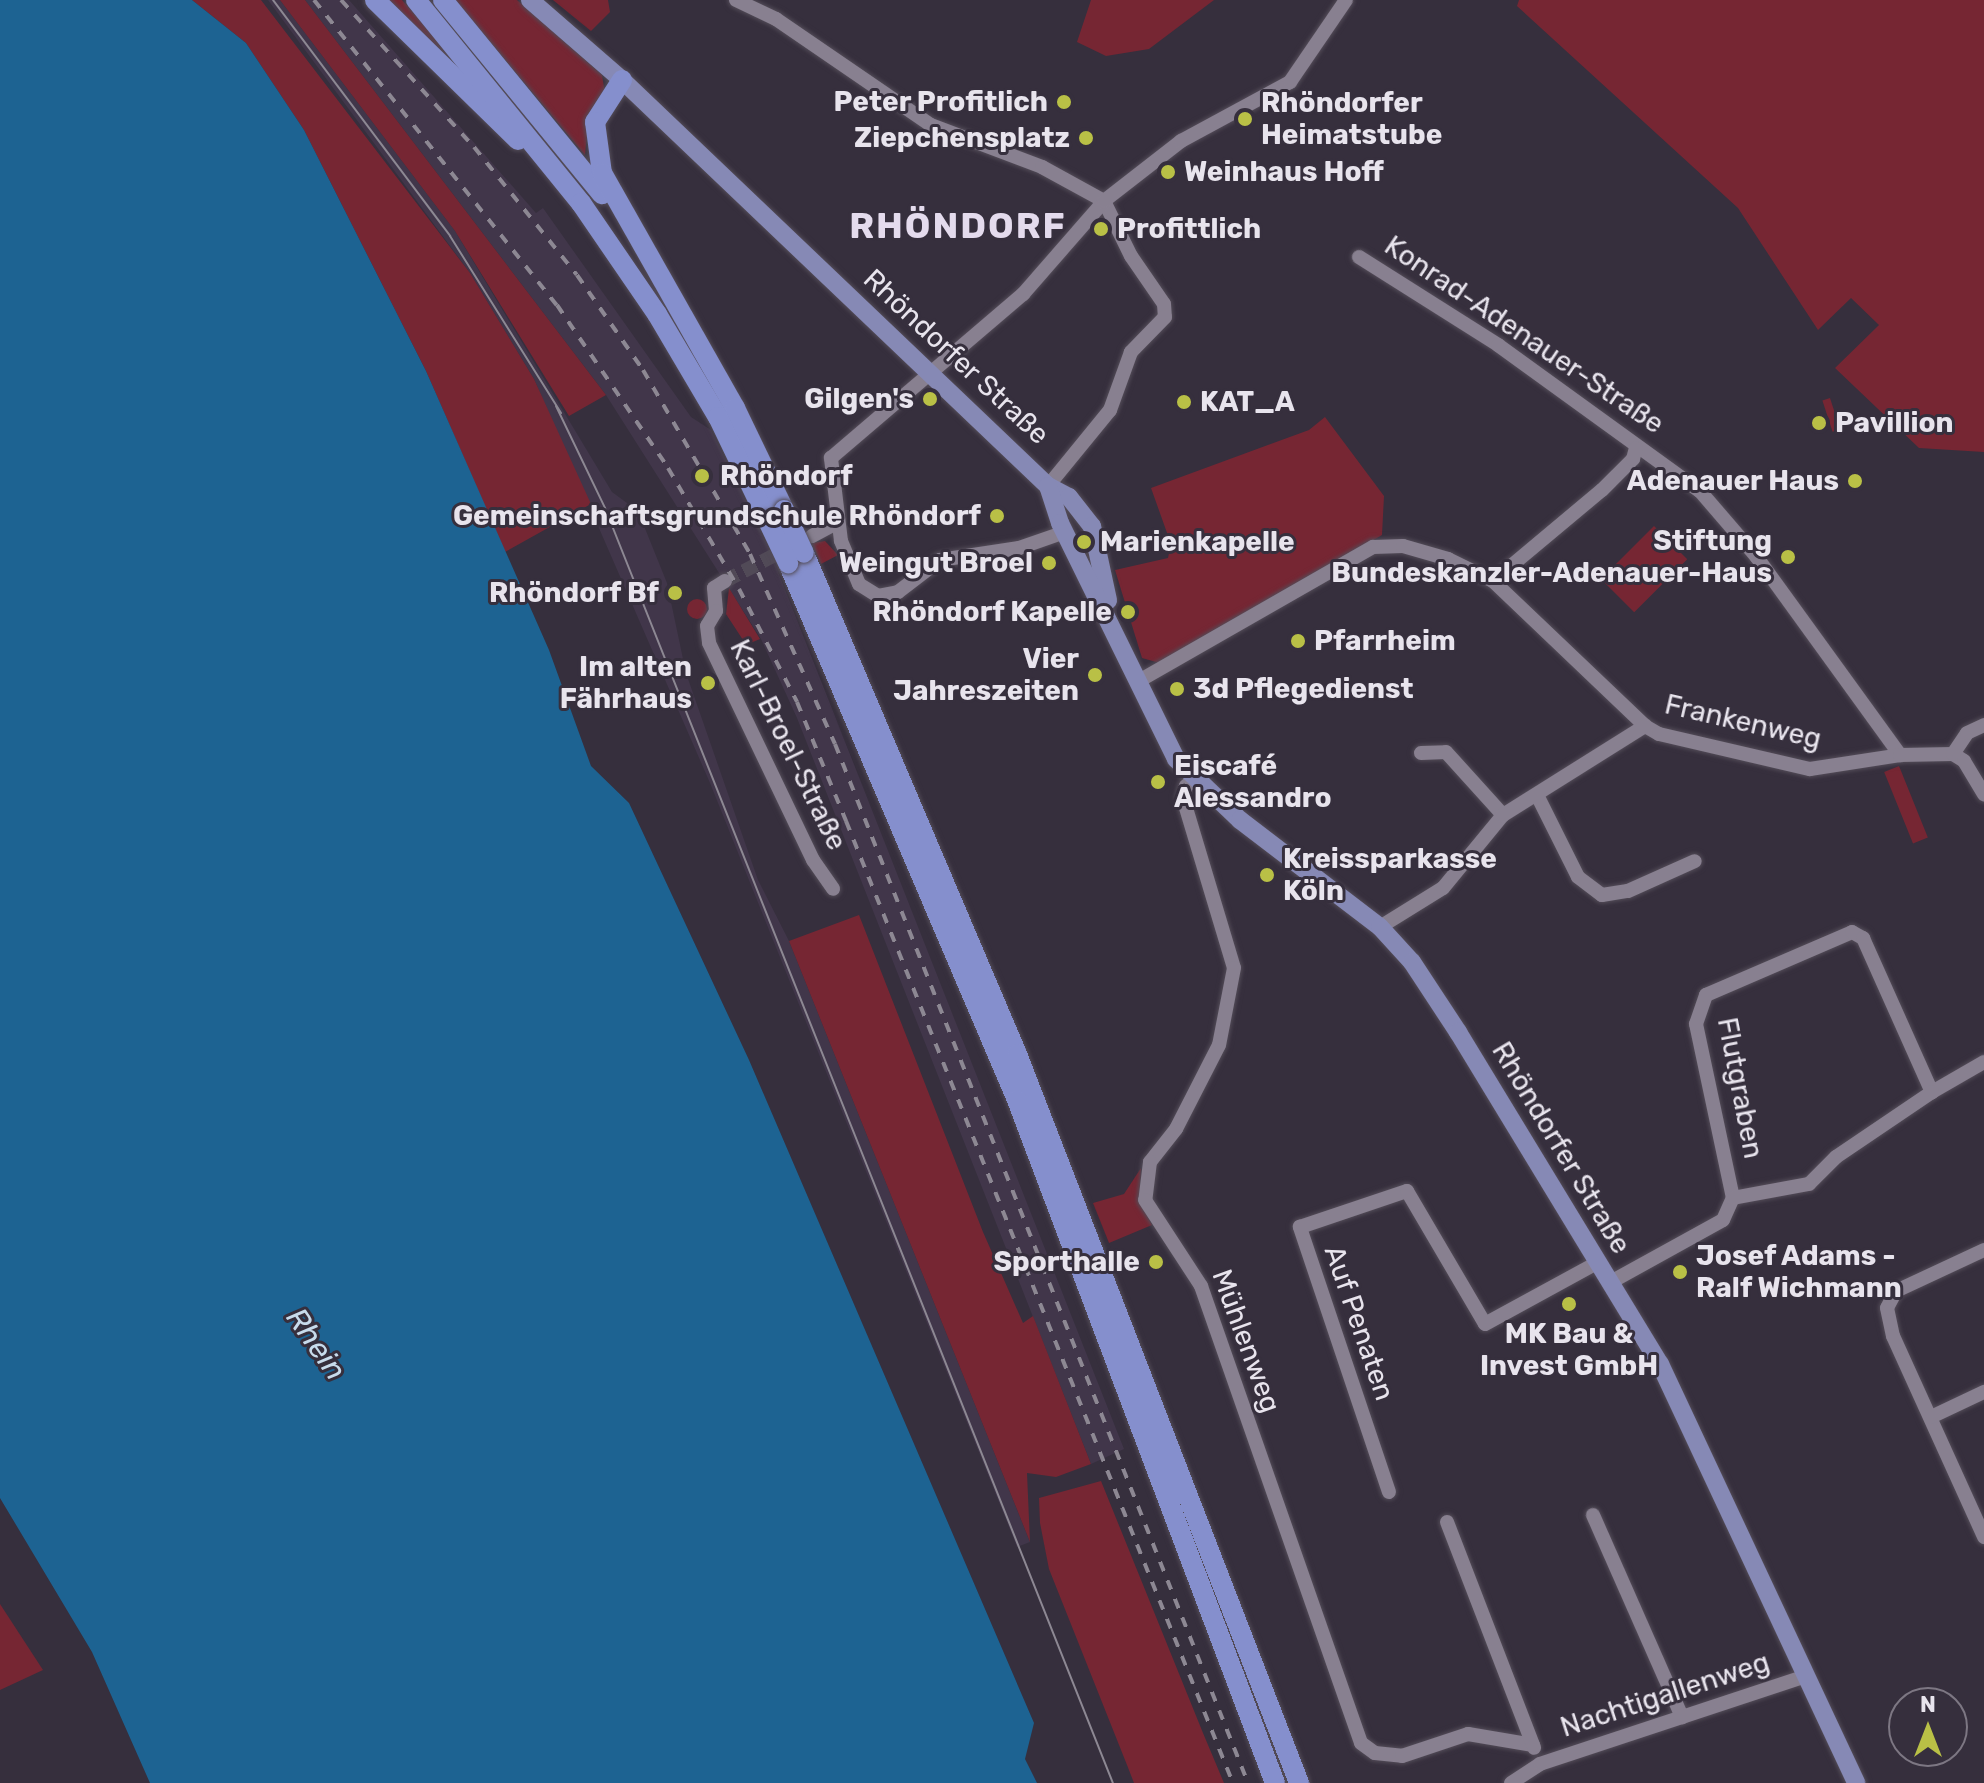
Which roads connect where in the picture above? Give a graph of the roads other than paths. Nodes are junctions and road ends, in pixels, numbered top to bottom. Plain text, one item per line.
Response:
1 (375, 0) edge
2 (416, 0) edge
3 (443, 0) edge
4 (530, 0) edge
5 (736, 0) edge
6 (1346, 0) edge
7 (622, 80) junction
8 (1104, 201) junction
9 (581, 203) junction
10 (646, 252) junction
11 (1359, 257) dead end
12 (933, 373) junction
13 (1636, 448) junction
14 (1048, 486) junction
15 (1079, 509) junction
16 (776, 516) junction
17 (836, 523) junction
18 (1062, 528) junction
19 (801, 551) junction
20 (725, 581) tunnel mouth
21 (1493, 581) junction
22 (1113, 622) junction
23 (1137, 682) junction
24 (1984, 725) edge
25 (1645, 726) junction
26 (1421, 753) dead end
27 (1953, 754) junction
28 (1900, 755) junction
29 (1194, 779) junction
30 (1984, 794) edge
31 (1538, 797) junction
32 (1503, 815) junction
33 (1695, 861) dead end
34 (833, 889) dead end
35 (1380, 927) junction
36 (1984, 1062) edge
37 (1932, 1092) junction
38 (1733, 1198) junction
39 (1984, 1250) edge
40 (1597, 1263) junction
41 (1609, 1283) junction
42 (1984, 1392) edge
43 (1931, 1417) junction
44 (1389, 1492) dead end
45 (1593, 1515) dead end
46 (1447, 1522) dead end
47 (1984, 1537) edge
48 (1806, 1676) junction
49 (1682, 1717) junction
50 (1533, 1745) junction
51 (1375, 1753) joint
52 (1540, 1764) junction
53 (1275, 1783) edge
54 (1299, 1783) edge
55 (1511, 1783) edge
56 (1856, 1783) edge

1 - 9 highway
2 - 9 highway
3 - 10 highway
4 - 7 main road, Rhöndorfer Straße
5 - 8 street
6 - 8 street
7 - 10 highway
7 - 12 main road, Rhöndorfer Straße
8 - 12 street
8 - 14 street
9 - 16 highway
10 - 16 highway
11 - 13 street, Konrad-Adenauer-Straße
12 - 14 main road, Rhöndorfer Straße
12 - 17 street
13 - 21 street
13 - 28 street, Konrad-Adenauer-Straße
14 - 15 main road, Rhöndorfer Straße
14 - 18 main road, Rhöndorfer Straße
15 - 18 main road
15 - 22 main road, Rhöndorfer Straße
16 - 19 highway, bridge
17 - 18 street
17 - 19 street
18 - 22 main road, Rhöndorfer Straße
19 - 53 highway
19 - 54 highway
20 - 34 street, Karl-Broel-Straße
21 - 23 street, Frankenweg
21 - 25 street, Frankenweg
22 - 23 main road, Rhöndorfer Straße
23 - 29 main road, Rhöndorfer Straße
24 - 27 street
25 - 28 street, Frankenweg
25 - 31 street
26 - 32 street
27 - 28 street, Frankenweg
27 - 30 street
29 - 35 main road, Rhöndorfer Straße
29 - 51 street, Mühlenweg
31 - 32 street
31 - 33 street
32 - 35 street
35 - 40 main road, Rhöndorfer Straße
36 - 37 street, Flutgraben
37 - 38 street, Flutgraben
37 - 38 street, Flutgraben
38 - 41 street, Flutgraben
39 - 43 street
40 - 41 main road, Rhöndorfer Straße
40 - 44 street, Auf Penaten
41 - 48 main road, Rhöndorfer Straße
42 - 43 street
43 - 47 street
45 - 49 street
46 - 50 street
48 - 49 street, Nachtigallenweg
48 - 56 main road, Rhöndorfer Straße
49 - 52 street, Nachtigallenweg
50 - 51 street, Nachtigallenweg
50 - 52 street
52 - 55 street, Nachtigallenweg

